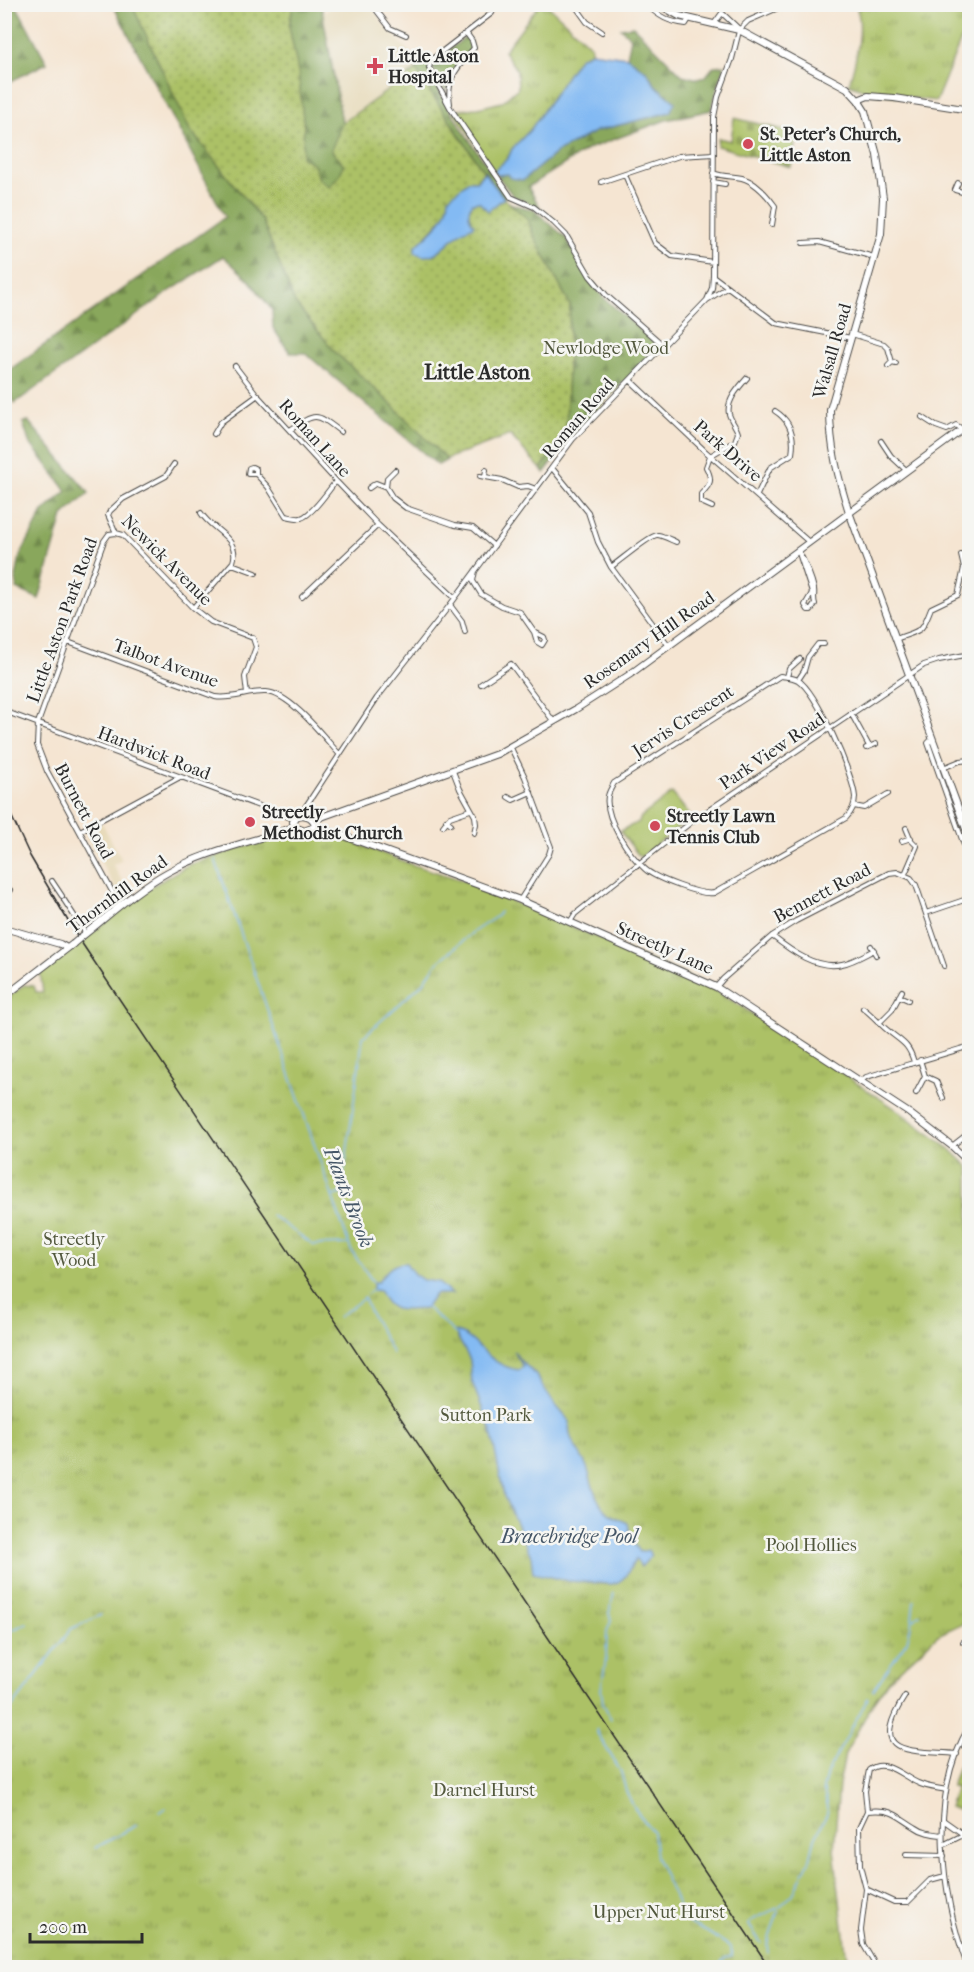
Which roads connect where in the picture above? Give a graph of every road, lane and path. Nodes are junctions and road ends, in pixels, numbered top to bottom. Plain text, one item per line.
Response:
1 (378, 4) edge
2 (496, 4) edge
3 (574, 4) edge
4 (646, 4) edge
5 (658, 4) edge
6 (787, 4) edge
7 (689, 19) junction
8 (713, 24) junction
9 (739, 30) junction
10 (602, 32) dead end
11 (467, 34) junction
12 (406, 35) dead end
13 (858, 100) junction
14 (451, 109) junction
15 (969, 110) edge
16 (714, 154) junction
17 (713, 173) junction
18 (625, 175) junction
19 (601, 182) dead end
20 (713, 182) junction
21 (958, 183) dead end
22 (725, 184) dead end
23 (969, 195) edge
24 (772, 225) dead end
25 (803, 243) dead end
26 (874, 257) junction
27 (713, 262) junction
28 (713, 276) junction
29 (728, 287) junction
30 (707, 300) junction
31 (852, 336) junction
32 (663, 345) junction
33 (234, 366) dead end
34 (888, 366) dead end
35 (747, 378) dead end
36 (630, 380) junction
37 (258, 395) junction
38 (775, 411) dead end
39 (922, 417) dead end
40 (969, 424) edge
41 (962, 429) junction
42 (290, 430) junction
43 (341, 432) dead end
44 (214, 434) dead end
45 (881, 441) dead end
46 (710, 456) junction
47 (174, 464) dead end
48 (552, 468) junction
49 (395, 470) dead end
50 (486, 470) dead end
51 (906, 470) junction
52 (256, 474) dead end
53 (336, 481) junction
54 (369, 488) dead end
55 (386, 488) junction
56 (536, 489) junction
57 (757, 495) junction
58 (712, 507) dead end
59 (849, 512) junction
60 (201, 513) dead end
61 (378, 525) junction
62 (116, 533) junction
63 (676, 542) dead end
64 (809, 542) junction
65 (494, 546) junction
66 (798, 550) junction
67 (961, 555) dead end
68 (232, 564) junction
69 (611, 567) junction
70 (477, 568) junction
71 (256, 573) dead end
72 (302, 597) dead end
73 (454, 598) junction
74 (811, 598) dead end
75 (450, 605) junction
76 (193, 608) junction
77 (465, 632) dead end
78 (534, 632) dead end
79 (896, 639) junction
80 (68, 642) junction
81 (824, 645) dead end
82 (669, 646) junction
83 (969, 654) edge
84 (800, 659) dead end
85 (909, 675) junction
86 (787, 676) junction
87 (798, 680) junction
88 (481, 684) dead end
89 (247, 694) junction
90 (4, 711) edge
91 (851, 713) junction
92 (554, 722) junction
93 (38, 723) junction
94 (830, 728) junction
95 (932, 739) junction
96 (876, 744) dead end
97 (511, 748) junction
98 (339, 754) junction
99 (969, 760) edge
100 (944, 768) junction
101 (453, 771) junction
102 (180, 777) junction
103 (531, 792) junction
104 (888, 794) dead end
105 (508, 797) dead end
106 (854, 806) junction
107 (470, 810) junction
108 (297, 817) junction
109 (446, 820) junction
110 (313, 823) junction
111 (451, 824) dead end
112 (442, 826) dead end
113 (294, 827) junction
114 (906, 828) dead end
115 (477, 830) dead end
116 (80, 831) junction
117 (910, 838) junction
118 (969, 840) edge
119 (902, 841) dead end
120 (640, 862) junction
121 (969, 862) edge
122 (905, 874) junction
123 (52, 881) dead end
124 (10, 890) dead end
125 (969, 898) edge
126 (520, 900) junction
127 (120, 907) junction
128 (926, 913) junction
129 (570, 922) junction
130 (5, 928) edge
131 (83, 936) junction
132 (772, 936) junction
133 (70, 946) junction
134 (874, 950) dead end
135 (944, 966) dead end
136 (716, 987) junction
137 (902, 991) dead end
138 (899, 996) junction
139 (4, 997) edge
140 (908, 1000) dead end
141 (865, 1012) dead end
142 (880, 1022) junction
143 (969, 1046) edge
144 (920, 1060) junction
145 (914, 1062) junction
146 (925, 1076) junction
147 (861, 1081) junction
148 (916, 1093) dead end
149 (943, 1098) dead end
150 (969, 1125) edge
151 (952, 1146) junction
152 (969, 1163) edge
153 (963, 1642) dead end
154 (969, 1643) edge
155 (901, 1698) dead end
156 (969, 1725) edge
157 (957, 1754) junction
158 (946, 1790) junction
159 (867, 1811) junction
160 (943, 1819) junction
161 (942, 1835) junction
162 (967, 1836) edge
163 (943, 1845) junction
164 (906, 1855) dead end
165 (944, 1856) junction
166 (945, 1876) junction
167 (866, 1889) junction
168 (967, 1960) edge
169 (877, 1968) edge
170 (968, 1968) edge

1 - 12 street
2 - 11 street
3 - 10 street
4 - 7 street
5 - 7 main road, Walsall Road
6 - 9 street
7 - 8 main road, Walsall Road
8 - 9 main road, Walsall Road
8 - 9 street
9 - 13 main road, Walsall Road
9 - 16 street
11 - 14 street
11 - 14 street
13 - 15 main road
13 - 26 main road, Walsall Road
14 - 32 street
16 - 17 street
16 - 18 street
17 - 20 street
17 - 24 street
18 - 19 street
18 - 27 street
20 - 22 street
20 - 27 street
21 - 23 street
25 - 26 street
26 - 31 main road, Walsall Road
27 - 28 street
28 - 29 street
28 - 30 street
29 - 30 street, Roman Road
29 - 31 street
30 - 32 street, Roman Road
31 - 34 street
31 - 59 main road, Walsall Road
32 - 36 street, Roman Road
33 - 37 street, Roman Lane
35 - 46 street
36 - 46 street, Park Drive
36 - 48 street, Roman Road
37 - 42 street, Roman Lane
37 - 44 street
38 - 57 street
39 - 41 street
40 - 41 main road, Rosemary Hill Road
41 - 51 main road, Rosemary Hill Road
42 - 43 street
42 - 53 street, Roman Lane
45 - 51 street
46 - 57 street, Park Drive
46 - 58 street
47 - 62 street, Newick Avenue
48 - 56 street, Roman Road
48 - 69 street
49 - 55 street
50 - 56 street
51 - 59 main road, Rosemary Hill Road
52 - 53 street
53 - 61 street, Roman Lane
54 - 55 street
55 - 65 street
56 - 65 street, Roman Road
57 - 64 street, Park Drive
59 - 64 main road, Rosemary Hill Road
59 - 79 main road, Walsall Road
60 - 68 street
61 - 72 street
61 - 73 street, Roman Lane
62 - 76 street, Newick Avenue
62 - 80 street, Little Aston Park Road
63 - 69 street
64 - 66 main road, Rosemary Hill Road
65 - 70 street, Roman Road
66 - 74 street
66 - 82 main road, Rosemary Hill Road
67 - 79 street
68 - 71 street
68 - 76 street
69 - 82 street
70 - 73 street, Roman Road
70 - 78 street
73 - 75 street, Roman Road
75 - 77 street
75 - 98 street, Roman Road
76 - 89 street, Newick Avenue
79 - 85 main road, Walsall Road
80 - 89 street, Talbot Avenue
80 - 93 street, Little Aston Park Road
81 - 87 street
82 - 92 main road, Rosemary Hill Road
83 - 85 street, Park View Road
84 - 86 street
85 - 91 street, Park View Road
85 - 95 main road, Walsall Road
86 - 87 street
86 - 120 street, Jervis Crescent
87 - 94 street
88 - 92 street
89 - 98 street, Talbot Avenue
90 - 93 street, Hardwick Road
91 - 94 street, Park View Road
91 - 96 street
92 - 97 main road, Rosemary Hill Road
93 - 102 street, Hardwick Road
93 - 116 street, Burnett Road
94 - 106 street
94 - 120 street, Park View Road
95 - 100 main road, Walsall Road
95 - 121 street, Walsall Road
97 - 101 main road, Rosemary Hill Road
97 - 103 street
98 - 108 street, Roman Road
99 - 100 street
100 - 118 main road, Walsall Road
101 - 107 street
101 - 110 main road, Rosemary Hill Road
102 - 108 street, Hardwick Road
102 - 116 street
103 - 105 street
103 - 126 street
104 - 106 street
106 - 120 street, Jervis Crescent
107 - 109 street
107 - 115 street
108 - 110 main road
108 - 113 main road
109 - 111 street
109 - 112 street
110 - 113 main road, Thornhill Road
110 - 126 main road, Streetly Lane
113 - 127 main road, Thornhill Road
114 - 117 street
116 - 127 street, Burnett Road
117 - 119 street
117 - 122 street
120 - 129 street, Park View Road
122 - 128 street
122 - 132 street, Bennett Road
123 - 131 street
124 - 130 street
125 - 128 street
126 - 129 main road, Streetly Lane
127 - 131 main road, Thornhill Road
128 - 135 street
129 - 136 main road, Streetly Lane
130 - 133 main road
131 - 133 main road, Thornhill Road, bridge
132 - 134 street
132 - 136 street, Bennett Road
133 - 139 main road, Thornhill Road
136 - 147 main road, Streetly Lane
137 - 138 street
138 - 140 street
138 - 142 street
141 - 142 street
142 - 145 street
143 - 144 street
144 - 145 street
144 - 146 street
145 - 147 street
146 - 148 street
146 - 149 street
147 - 151 main road, Streetly Lane
150 - 151 street
151 - 152 main road, Streetly Lane
153 - 154 street
155 - 157 street
156 - 157 street
157 - 158 street
158 - 159 street
158 - 160 street
159 - 161 street
159 - 167 street
160 - 161 street
160 - 162 street
161 - 163 street
162 - 163 street
163 - 165 street
164 - 165 street
165 - 166 street
166 - 167 street
166 - 168 street
167 - 169 street
168 - 170 street

